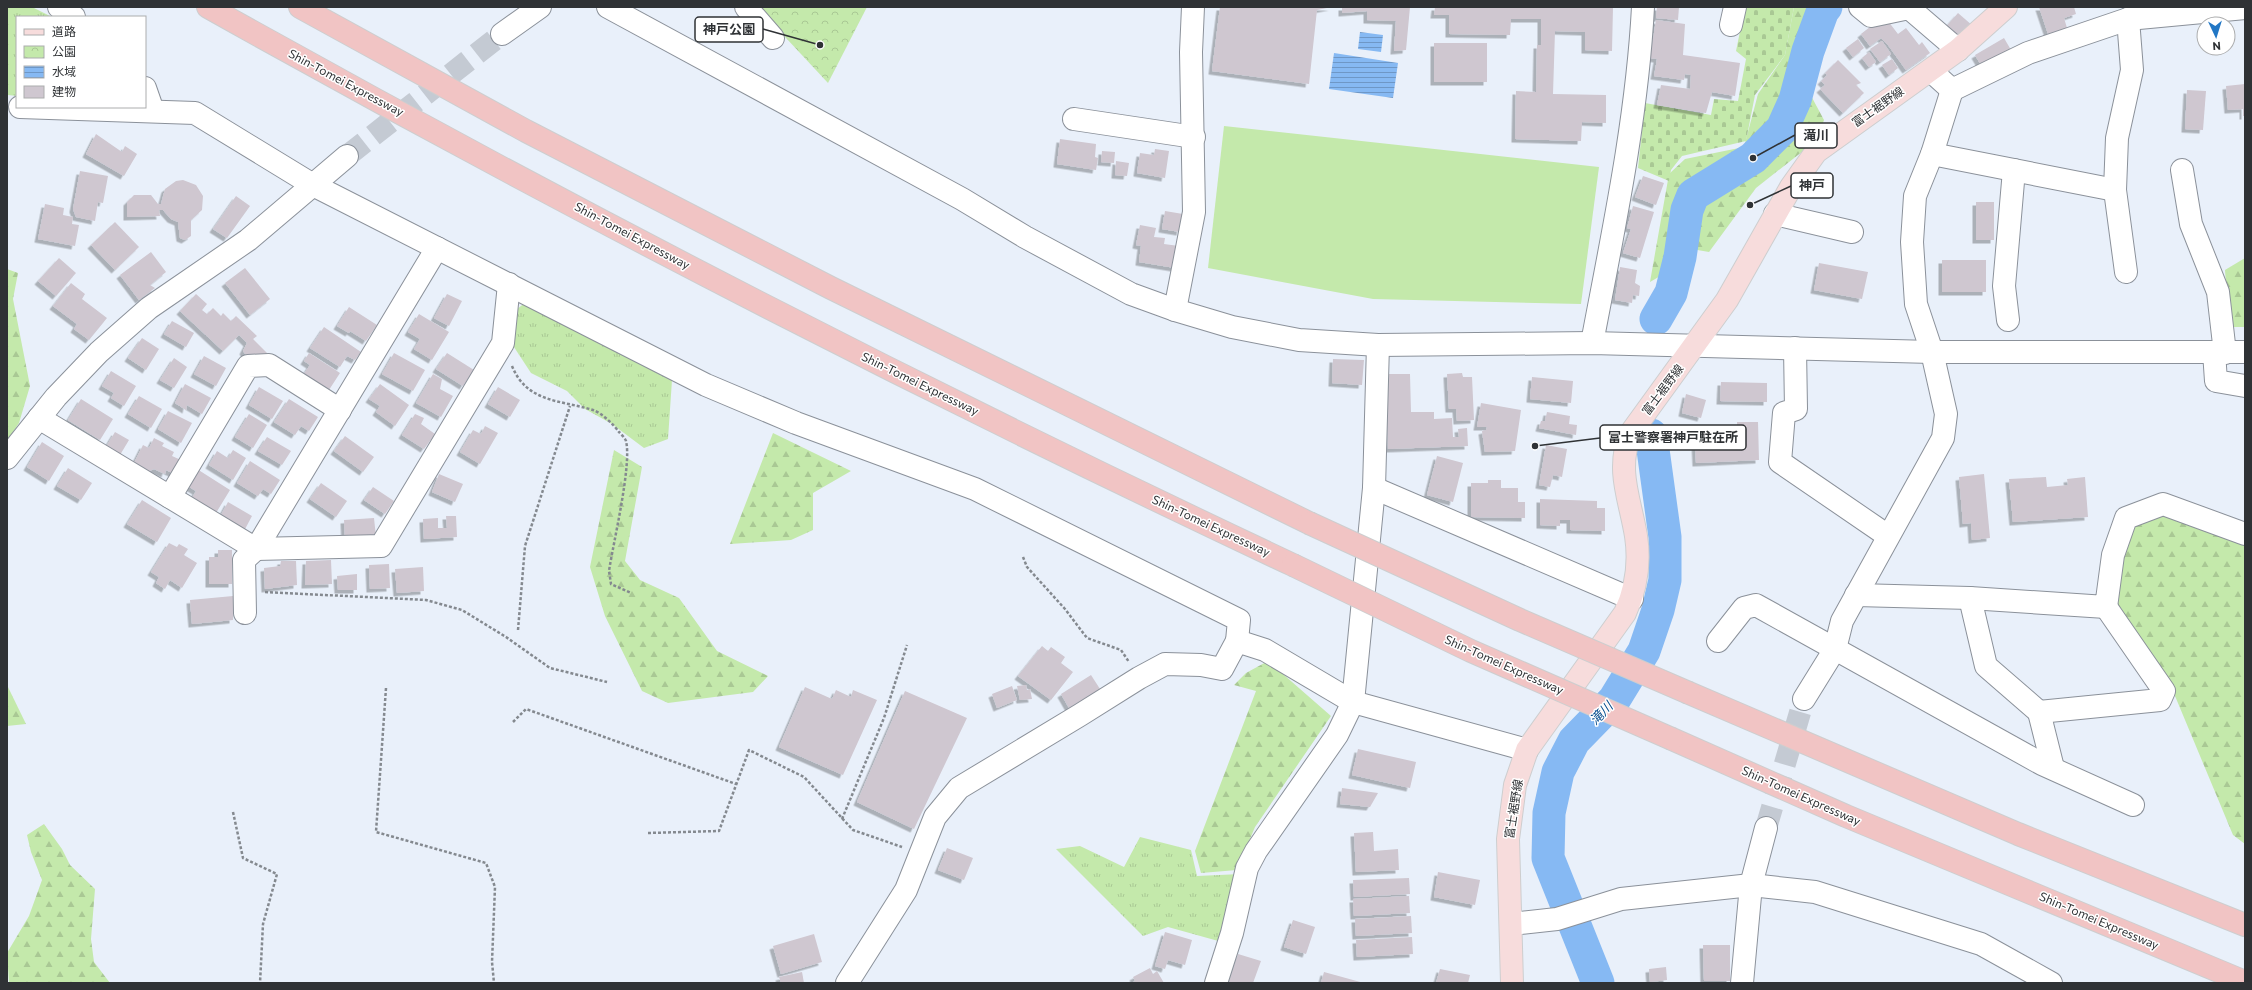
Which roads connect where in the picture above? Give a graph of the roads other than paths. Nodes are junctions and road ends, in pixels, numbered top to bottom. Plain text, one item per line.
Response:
1 (59, 7) edge
2 (208, 7) edge
3 (300, 7) edge
4 (540, 7) edge
5 (608, 7) edge
6 (746, 7) edge
7 (1193, 7) edge
8 (1643, 7) edge
9 (1860, 7) edge
10 (2006, 7) edge
11 (2245, 8) edge
12 (72, 16) edge
13 (2128, 19) junction
14 (502, 34) tunnel mouth
15 (773, 38) dead end
16 (1958, 50) junction
17 (1931, 71) junction
18 (1952, 90) junction
19 (146, 91) edge
20 (53, 108) edge
21 (153, 111) junction
22 (1074, 119) dead end
23 (1194, 136) junction
24 (1932, 154) junction
25 (347, 156) tunnel mouth
26 (2014, 170) junction
27 (2182, 170) dead end
28 (313, 185) junction
29 (2115, 190) junction
30 (1775, 214) junction
31 (1852, 232) dead end
32 (438, 248) junction
33 (2126, 272) dead end
34 (509, 284) junction
35 (1175, 310) junction
36 (2008, 320) dead end
37 (1592, 343) junction
38 (1697, 344) junction
39 (1378, 345) junction
40 (1795, 348) junction
41 (1932, 352) junction
42 (2228, 353) edge
43 (2245, 386) edge
44 (340, 410) junction
45 (39, 418) junction
46 (7, 458) edge
47 (1374, 488) junction
48 (170, 497) junction
49 (2245, 534) edge
50 (1888, 536) junction
51 (256, 549) junction
52 (1856, 595) junction
53 (1970, 598) junction
54 (1632, 599) junction
55 (2106, 607) junction
56 (245, 612) dead end
57 (1237, 641) junction
58 (1718, 641) dead end
59 (1835, 649) junction
60 (1804, 699) tunnel mouth
61 (1353, 702) junction
62 (2039, 712) junction
63 (1527, 750) junction
64 (2053, 768) junction
65 (2133, 805) dead end
66 (1766, 828) tunnel mouth
67 (1751, 885) junction
68 (1511, 924) junction
69 (2245, 925) edge
70 (2245, 982) edge
71 (847, 983) edge
72 (1216, 983) edge
73 (1512, 983) edge
74 (1742, 983) edge
75 (2051, 983) edge

1 - 12 street
2 - 70 highway, Shin-Tomei Expressway, bridge
3 - 69 highway, bridge
4 - 14 street
5 - 35 street
6 - 15 street
7 - 23 street
8 - 37 street
9 - 16 street
10 - 16 main road, 富士裾野線
11 - 13 street
13 - 18 street
13 - 29 street
16 - 17 main road, 富士裾野線
17 - 18 street
17 - 30 main road, 富士裾野線
18 - 24 street
19 - 21 street
20 - 21 street
21 - 28 street
22 - 23 street
23 - 35 street
24 - 26 street
24 - 41 street
25 - 28 street
26 - 29 street
26 - 36 street
27 - 42 street
28 - 32 street
28 - 45 street
29 - 33 street
30 - 31 street
30 - 38 main road, 富士裾野線
32 - 34 street
32 - 44 street
34 - 51 street
34 - 57 street
35 - 39 street
37 - 38 street
37 - 39 street
38 - 40 street
38 - 54 main road, 富士裾野線
39 - 47 street
40 - 41 street
40 - 50 street
41 - 42 street
41 - 50 street
42 - 43 street
44 - 48 street
44 - 51 street
45 - 46 street
45 - 48 street
47 - 54 street
47 - 61 street
48 - 51 street
49 - 55 street
50 - 52 street
51 - 56 street
52 - 53 street
52 - 59 street
53 - 55 street
53 - 62 street
54 - 63 main road, 富士裾野線
55 - 62 street
57 - 61 street
57 - 71 street
58 - 59 street
59 - 60 street
59 - 64 street
61 - 63 street
61 - 72 street
62 - 64 street
63 - 68 main road, 富士裾野線
64 - 65 street
66 - 67 street
67 - 68 street
67 - 74 street
67 - 75 street
68 - 73 main road, 富士裾野線

